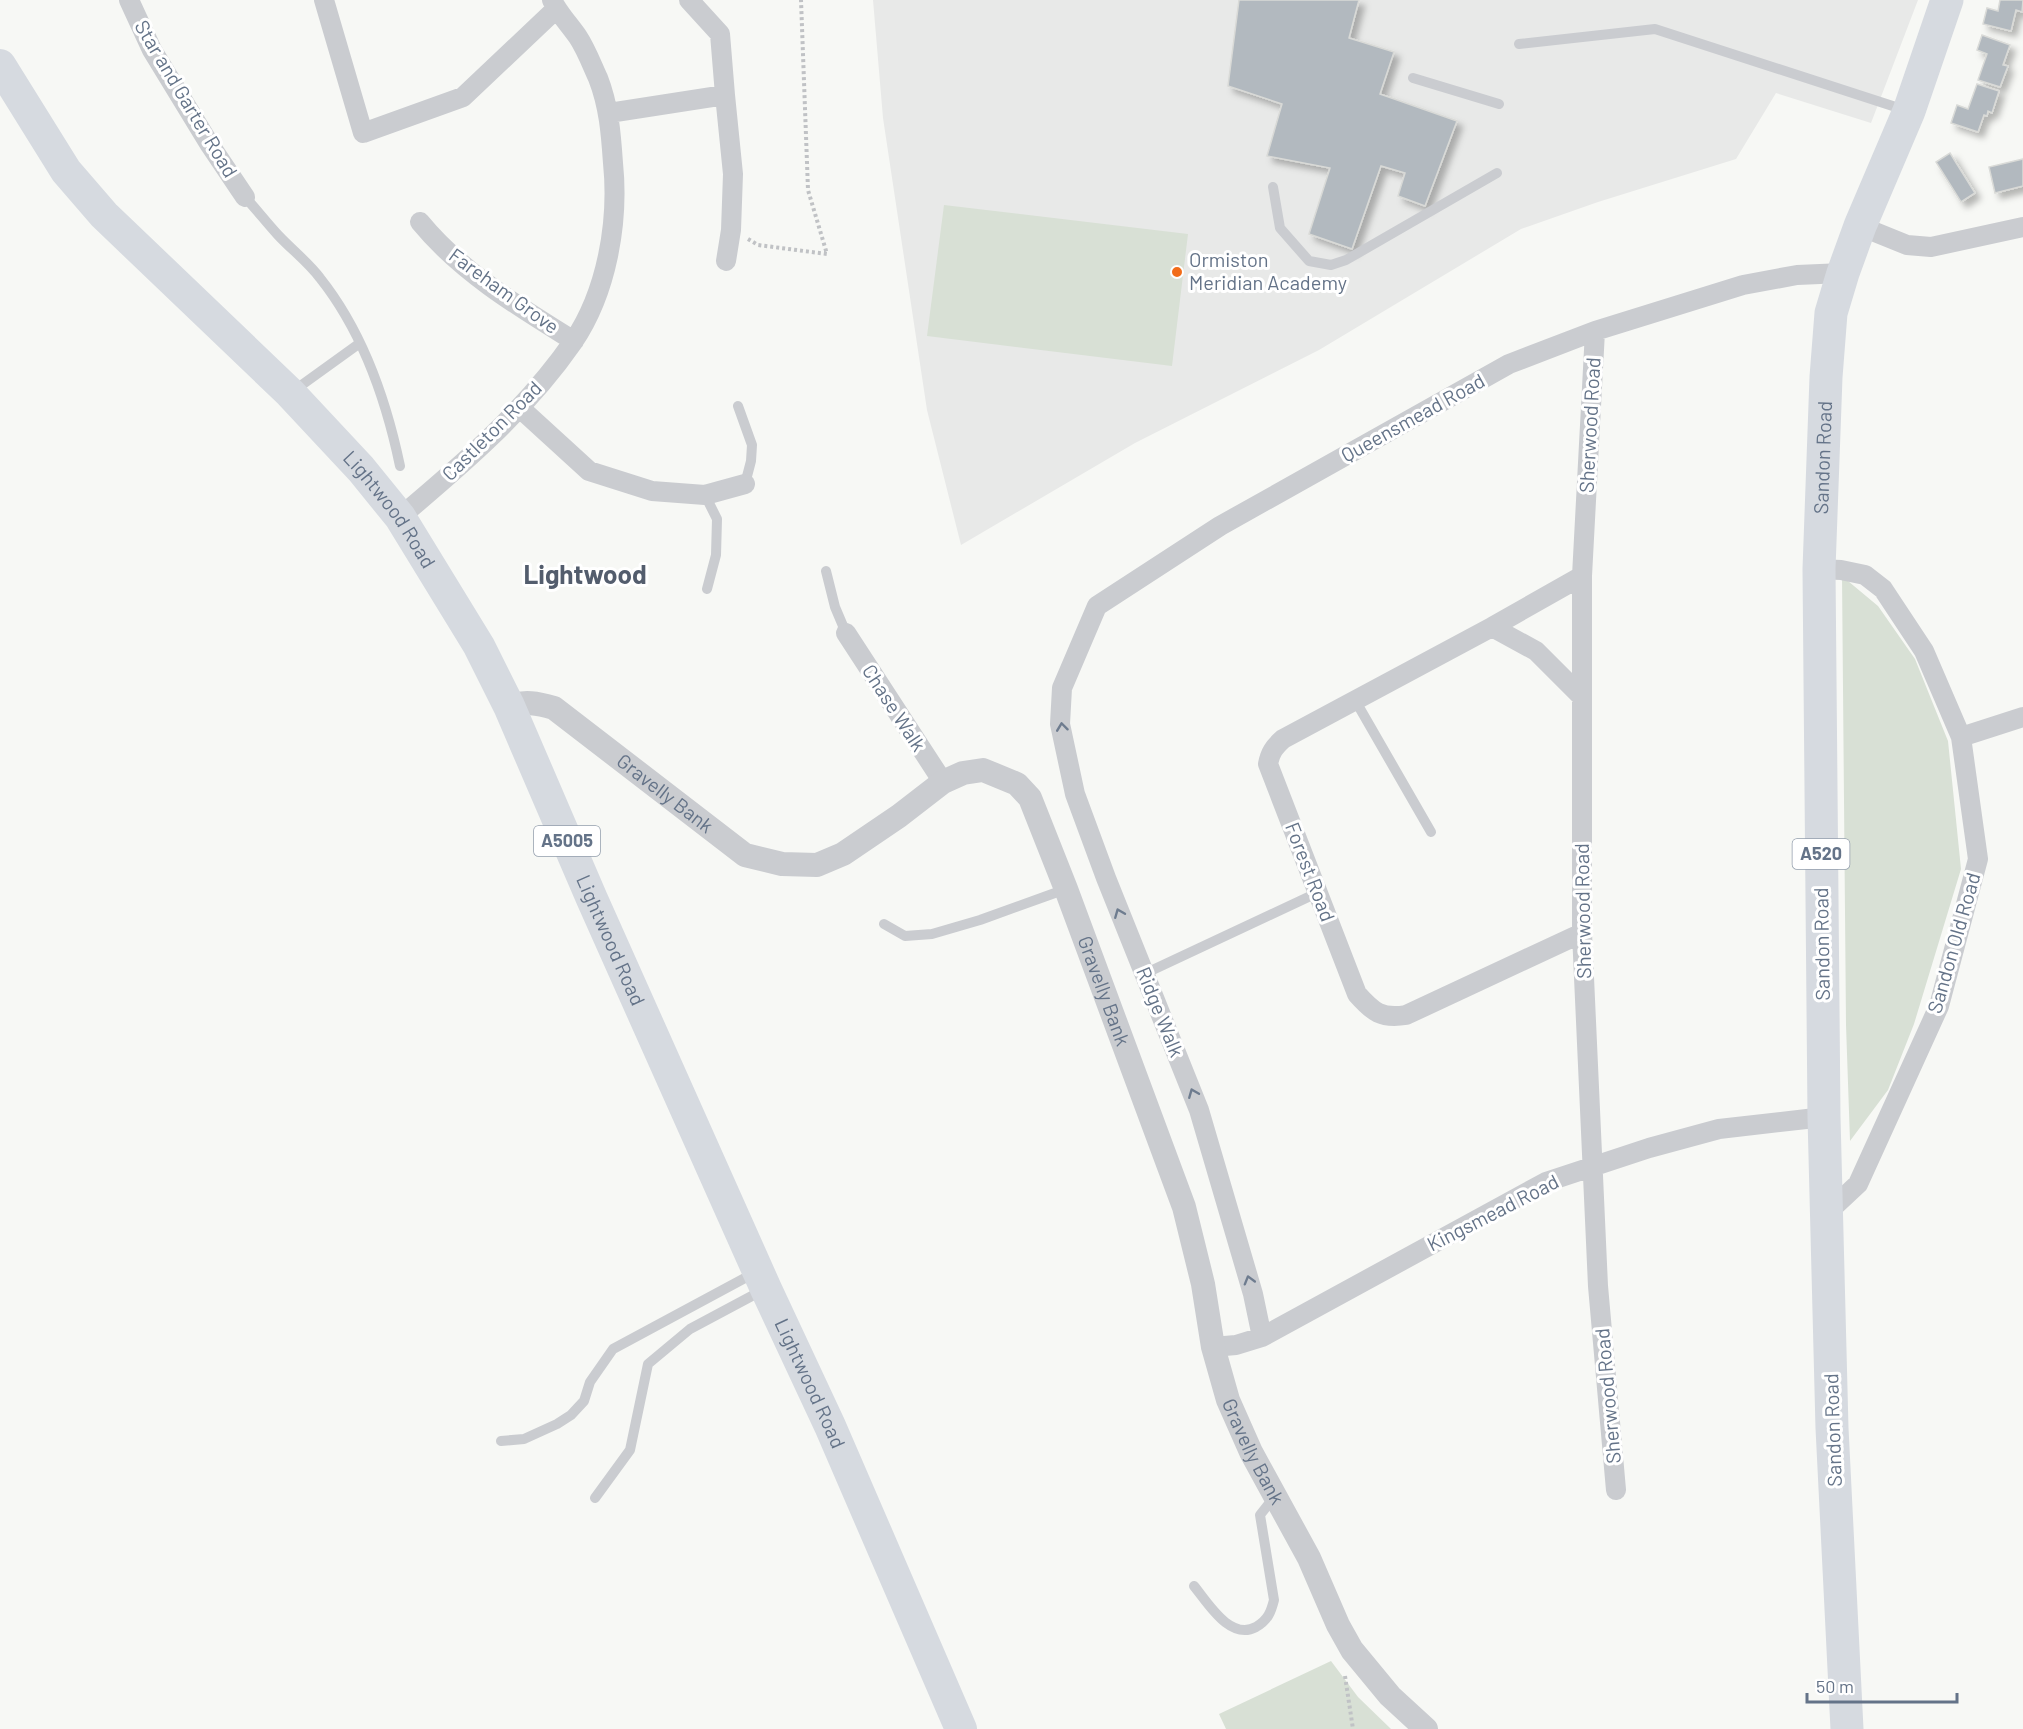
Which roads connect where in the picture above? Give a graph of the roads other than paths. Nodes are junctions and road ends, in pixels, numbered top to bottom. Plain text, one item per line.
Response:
1 (129, 0) edge
2 (324, 0) edge
3 (689, 0) edge
4 (1947, 0) edge
5 (554, 4) edge
6 (1520, 44) dead end
7 (0, 65) edge
8 (1413, 78) dead end
9 (724, 95) junction
10 (1499, 104) dead end
11 (1909, 111) junction
12 (609, 113) junction
13 (1497, 172) dead end
14 (1274, 187) dead end
15 (245, 197) joint
16 (420, 222) dead end
17 (1860, 226) junction
18 (2023, 227) edge
19 (726, 261) dead end
20 (1843, 273) junction
21 (1595, 331) junction
22 (574, 341) junction
23 (360, 343) junction
24 (290, 393) junction
25 (738, 406) dead end
26 (520, 408) junction
27 (400, 466) dead end
28 (745, 484) joint
29 (705, 495) junction
30 (400, 517) junction
31 (1819, 569) junction
32 (826, 571) dead end
33 (1582, 576) junction
34 (707, 589) dead end
35 (1492, 627) junction
36 (846, 633) joint
37 (1062, 688) joint
38 (1581, 696) junction
39 (1355, 700) junction
40 (509, 706) junction
41 (2023, 717) edge
42 (1961, 737) junction
43 (943, 782) junction
44 (1431, 832) dead end
45 (1066, 889) junction
46 (1318, 892) junction
47 (884, 924) dead end
48 (1582, 933) junction
49 (1144, 974) junction
50 (1824, 1117) junction
51 (1593, 1166) junction
52 (1827, 1213) junction
53 (762, 1280) junction
54 (1262, 1337) junction
55 (1213, 1347) junction
56 (501, 1441) dead end
57 (1616, 1490) dead end
58 (1276, 1496) junction
59 (595, 1498) dead end
60 (1194, 1586) dead end
61 (961, 1729) edge
62 (1426, 1729) edge
63 (1846, 1729) edge

1 - 15 street, Star and Garter Road
2 - 5 street
3 - 9 street
4 - 11 highway, Sandon Road / A520
5 - 12 street, Castleton Road
6 - 11 lane
7 - 24 main road, Lightwood Road / A5005
8 - 10 lane
9 - 12 street
9 - 19 street
11 - 17 highway, Sandon Road / A520
12 - 22 street, Castleton Road
13 - 14 lane
15 - 23 lane
16 - 22 street, Fareham Grove
17 - 18 street
17 - 20 highway, Sandon Road / A520
20 - 21 street, Queensmead Road
20 - 31 highway, Sandon Road / A520
21 - 33 street, Sherwood Road
21 - 37 street, Queensmead Road
22 - 26 street, Castleton Road
23 - 24 lane
23 - 27 lane
24 - 30 main road, Lightwood Road / A5005
25 - 28 lane
26 - 29 street
26 - 30 street, Castleton Road
28 - 29 street
29 - 34 lane
30 - 40 main road, Lightwood Road / A5005
31 - 42 street, Sandon Old Road
31 - 50 highway, Sandon Road / A520
32 - 36 lane
33 - 35 street, Forest Road
33 - 38 street, Sherwood Road
35 - 38 street
35 - 39 street, Forest Road
36 - 43 street, Chase Walk
49 -> 37 street, Ridge Walk
38 - 48 street, Sherwood Road
39 - 44 lane
39 - 46 street, Forest Road
40 - 43 street, Gravelly Bank
40 - 53 main road, Lightwood Road / A5005
41 - 42 street
42 - 52 street, Sandon Old Road
43 - 45 street, Gravelly Bank
45 - 47 lane
45 - 55 street, Gravelly Bank
46 - 48 street, Forest Road
46 - 49 lane
48 - 51 street, Sherwood Road
54 -> 49 street, Ridge Walk
50 - 51 street, Kingsmead Road
50 - 52 highway, Sandon Road / A520
51 - 54 street, Kingsmead Road
51 - 57 street, Sherwood Road
52 - 63 highway, Sandon Road / A520
53 - 56 lane
53 - 59 lane
53 - 61 main road, Lightwood Road / A5005
54 - 55 street, Kingsmead Road
55 - 58 street, Gravelly Bank
58 - 60 lane
58 - 62 street, Gravelly Bank

